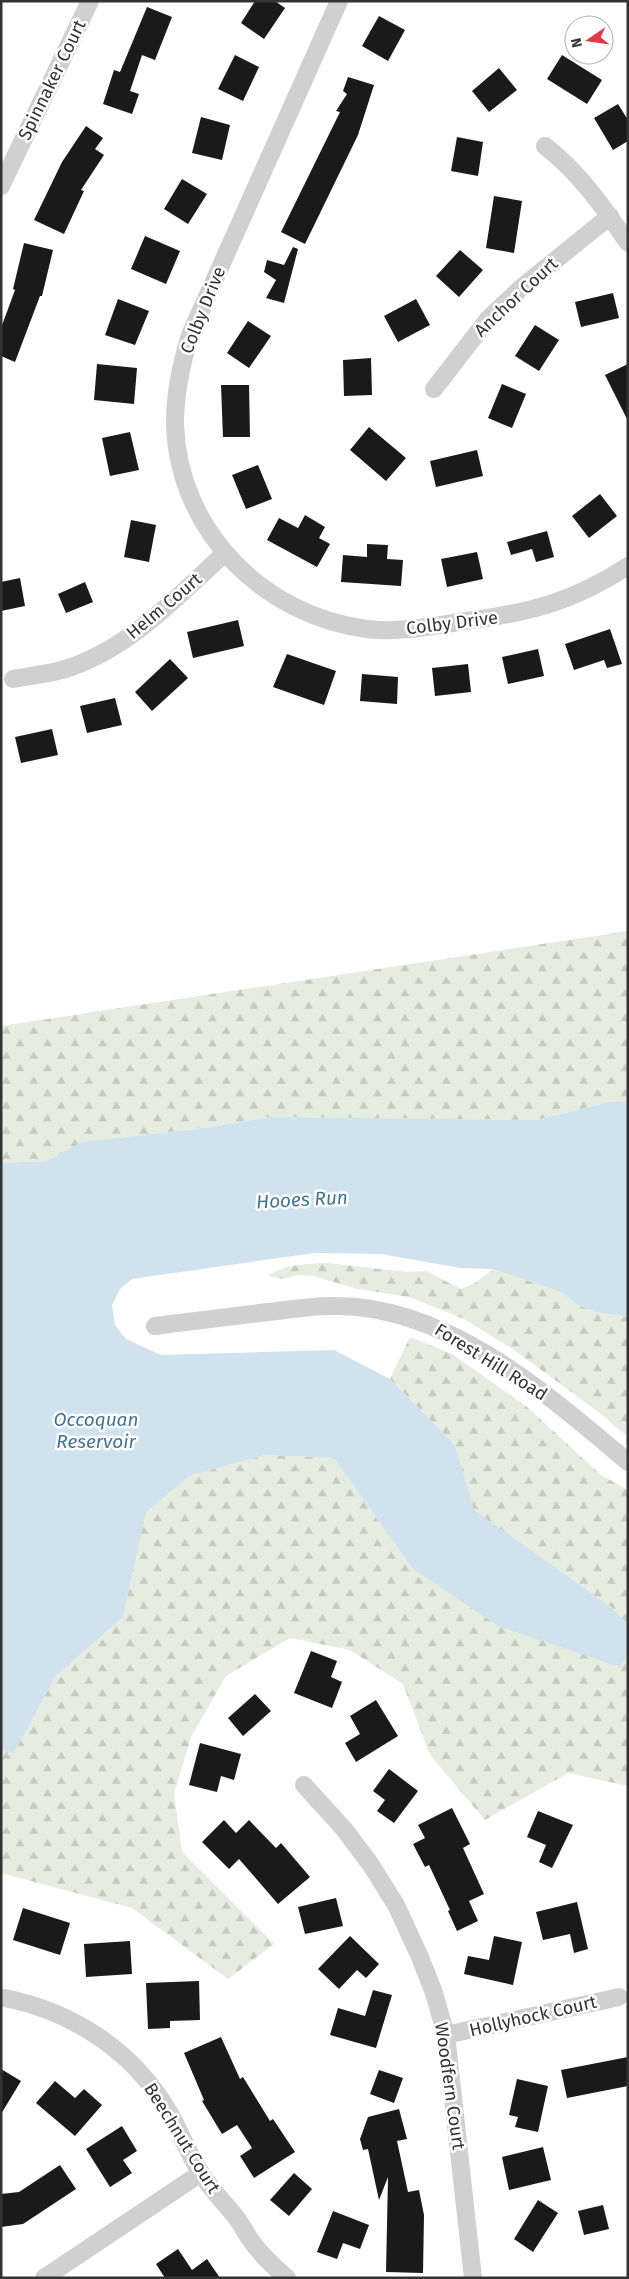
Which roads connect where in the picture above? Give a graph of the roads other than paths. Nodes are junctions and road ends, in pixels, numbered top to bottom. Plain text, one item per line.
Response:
1 (90, 1) edge
2 (339, 1) edge
3 (545, 146) dead end
4 (1, 186) edge
5 (610, 216) junction
6 (628, 243) edge
7 (434, 389) dead end
8 (225, 553) junction
9 (628, 566) edge
10 (13, 678) dead end
11 (155, 1326) dead end
12 (628, 1462) edge
13 (304, 1784) dead end
14 (619, 1997) dead end
15 (6, 1998) dead end
16 (446, 2036) junction
17 (201, 2173) junction
18 (44, 2278) edge
19 (287, 2278) edge
20 (473, 2278) edge

1 - 4 street, Spinnaker Court
2 - 8 street, Colby Drive
3 - 5 street
5 - 6 street
5 - 7 street, Anchor Court
8 - 9 street, Colby Drive
8 - 10 street, Helm Court
11 - 12 street, Forest Hill Road
13 - 16 street, Woodfern Court
14 - 16 street, Hollyhock Court
15 - 17 street, Beechnut Court
16 - 20 street, Woodfern Court
17 - 18 street
17 - 19 street, Beechnut Court

